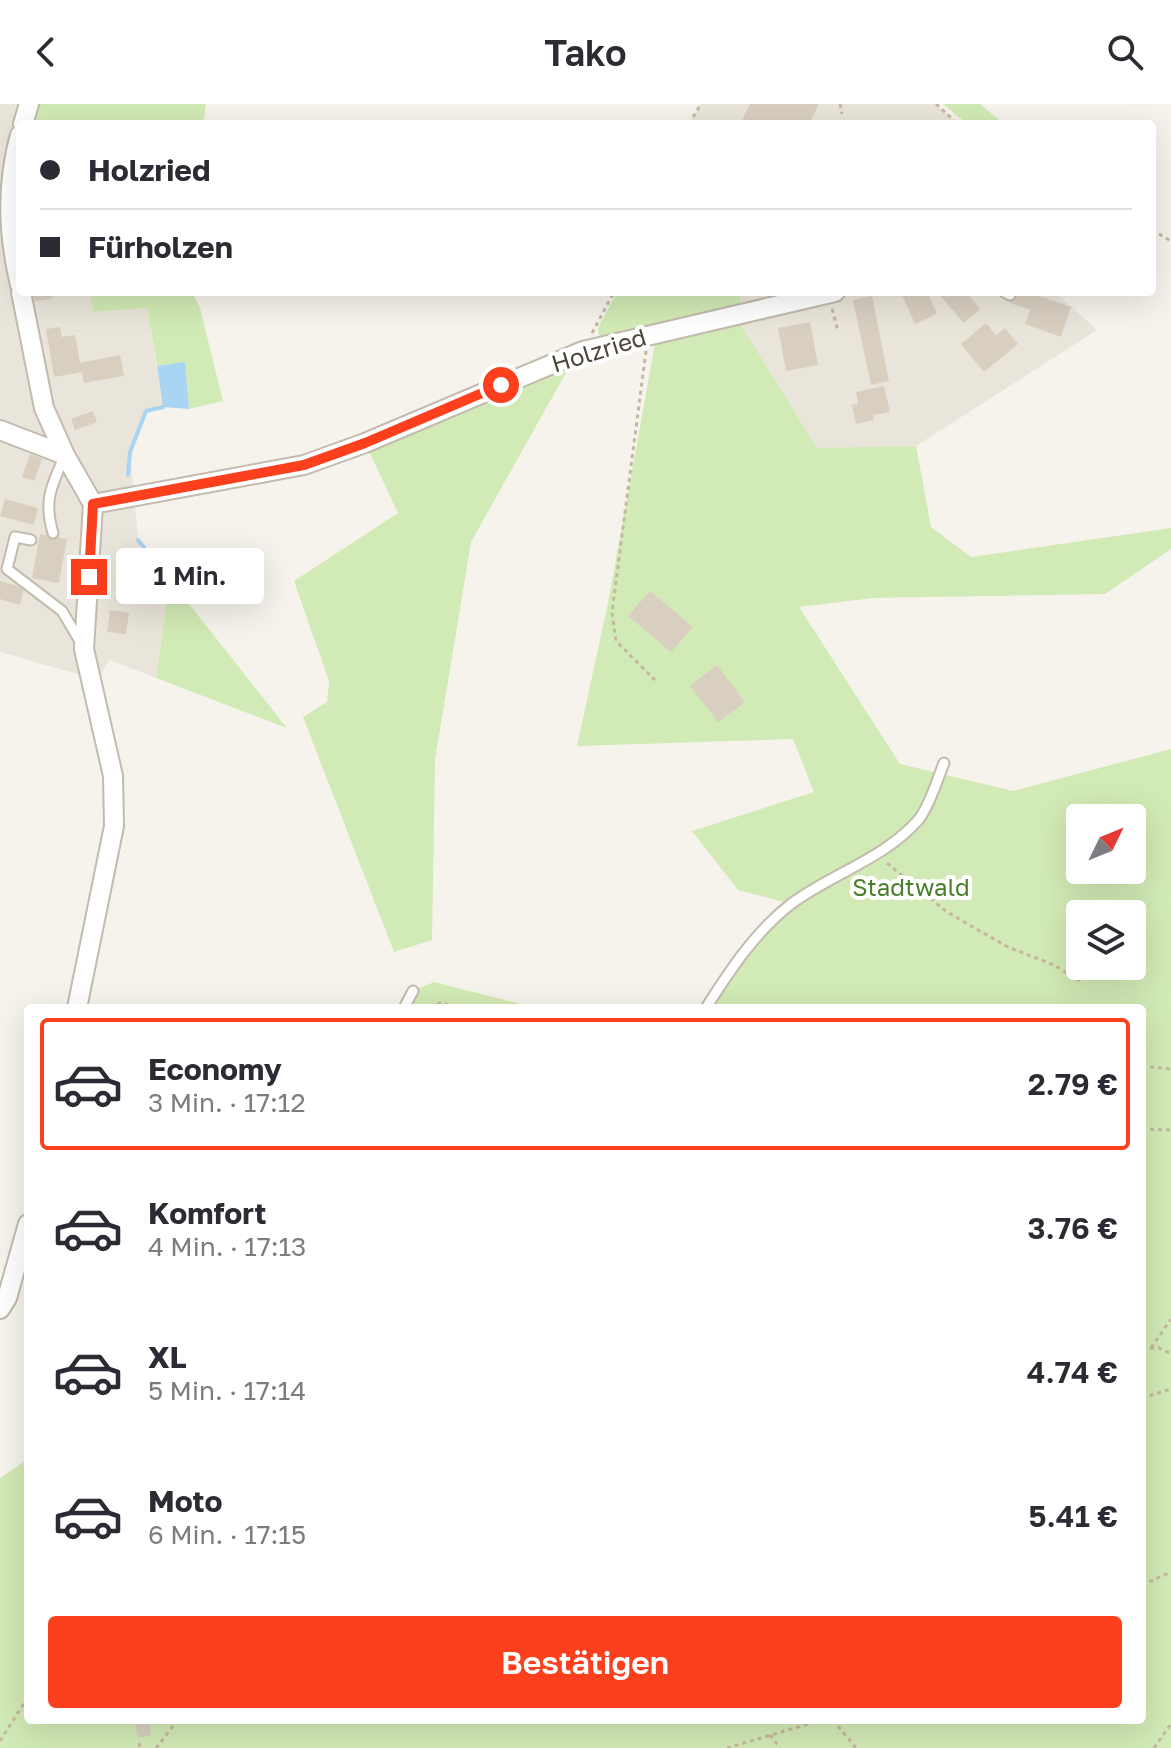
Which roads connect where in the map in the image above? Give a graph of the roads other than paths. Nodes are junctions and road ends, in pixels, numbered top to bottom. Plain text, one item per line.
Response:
1 (16, 158) edge
2 (16, 267) edge
3 (22, 296) edge
4 (818, 296) edge
5 (0, 430) edge
6 (65, 455) junction
7 (93, 504) junction
8 (53, 533) dead end
9 (31, 540) dead end
10 (84, 649) junction
11 (944, 763) dead end
12 (413, 991) dead end
13 (80, 1004) edge
14 (406, 1004) edge
15 (709, 1004) edge
16 (24, 1239) edge
17 (0, 1309) edge

1 - 2 street
3 - 6 street
4 - 7 street, Holzried
5 - 6 street
6 - 7 street
6 - 8 lane
7 - 10 street
9 - 10 lane
10 - 13 street
11 - 15 lane
12 - 14 lane
16 - 17 street

